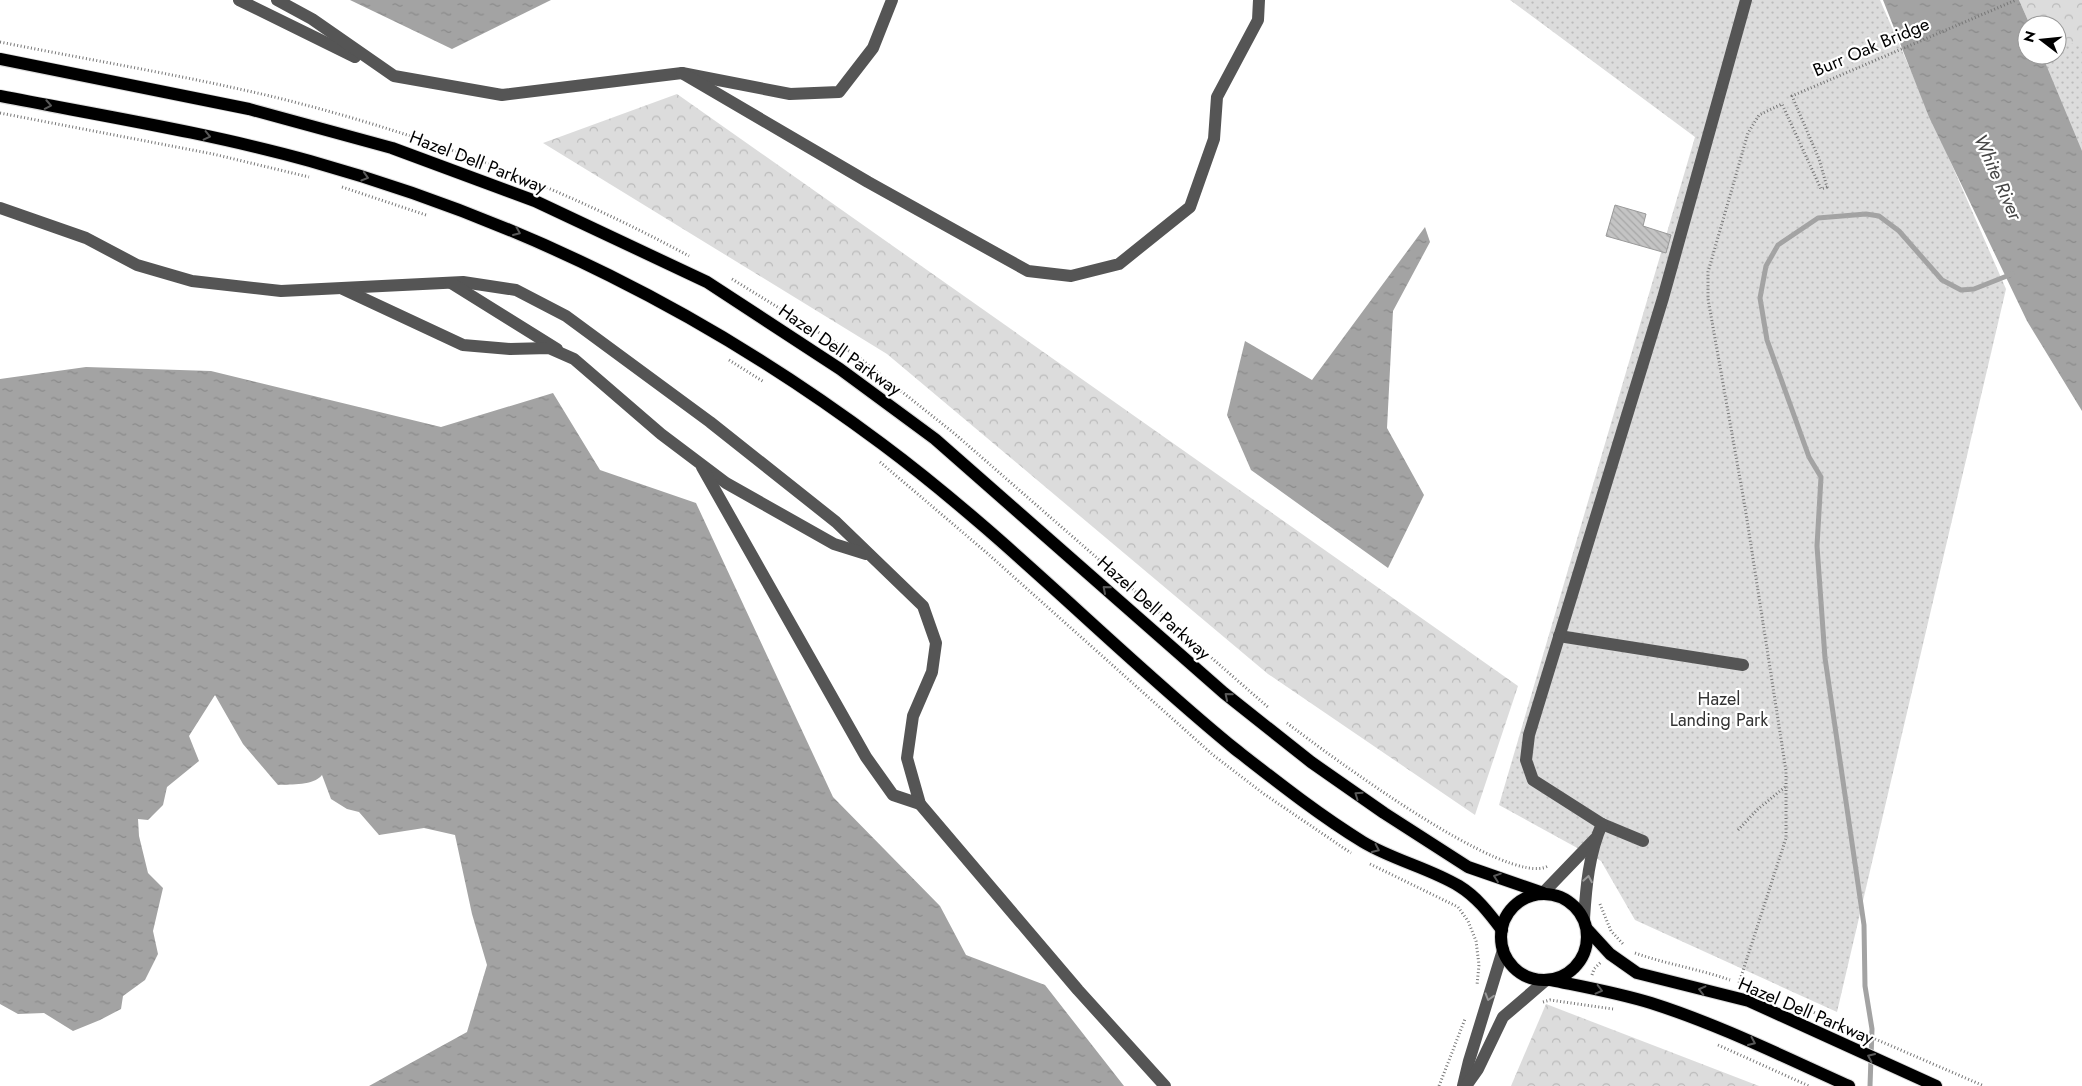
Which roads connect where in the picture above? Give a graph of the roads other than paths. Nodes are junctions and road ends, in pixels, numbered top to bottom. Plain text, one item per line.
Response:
1 (238, 0) edge
2 (277, 0) edge
3 (892, 0) edge
4 (1258, 0) edge
5 (1746, 0) edge
6 (0, 59) edge
7 (682, 73) junction
8 (394, 76) junction
9 (0, 96) edge
10 (0, 208) edge
11 (451, 283) junction
12 (340, 288) junction
13 (574, 359) junction
14 (699, 462) junction
15 (870, 555) junction
16 (1559, 636) junction
17 (1743, 665) dead end
18 (920, 804) junction
19 (1602, 824) junction
20 (1595, 839) junction
21 (1643, 841) dead end
22 (1543, 894) junction
23 (1586, 924) junction
24 (1502, 930) junction
25 (1503, 950) junction
26 (1548, 980) junction
27 (1845, 1084) edge
28 (1165, 1086) edge
29 (1465, 1086) edge
30 (1936, 1086) edge

1 - 8 street
2 - 8 street
3 - 7 street
4 - 7 street
5 - 16 street
22 -> 6 main road, Hazel Dell Parkway
7 - 8 street
9 -> 24 main road
10 - 12 street
11 - 12 street
11 - 13 street
11 - 15 street
12 - 13 street
13 - 14 street
14 - 15 street
14 - 18 street
15 - 18 street
16 - 17 street
16 - 19 street
18 - 28 street
19 - 20 street
19 - 21 street
20 - 22 street
23 -> 20 street
22 - 23 main road
22 - 24 main road
23 - 26 main road
30 -> 23 main road, Hazel Dell Parkway
24 - 25 main road
25 - 26 main road
25 -> 29 street
26 -> 27 main road
26 - 29 street

